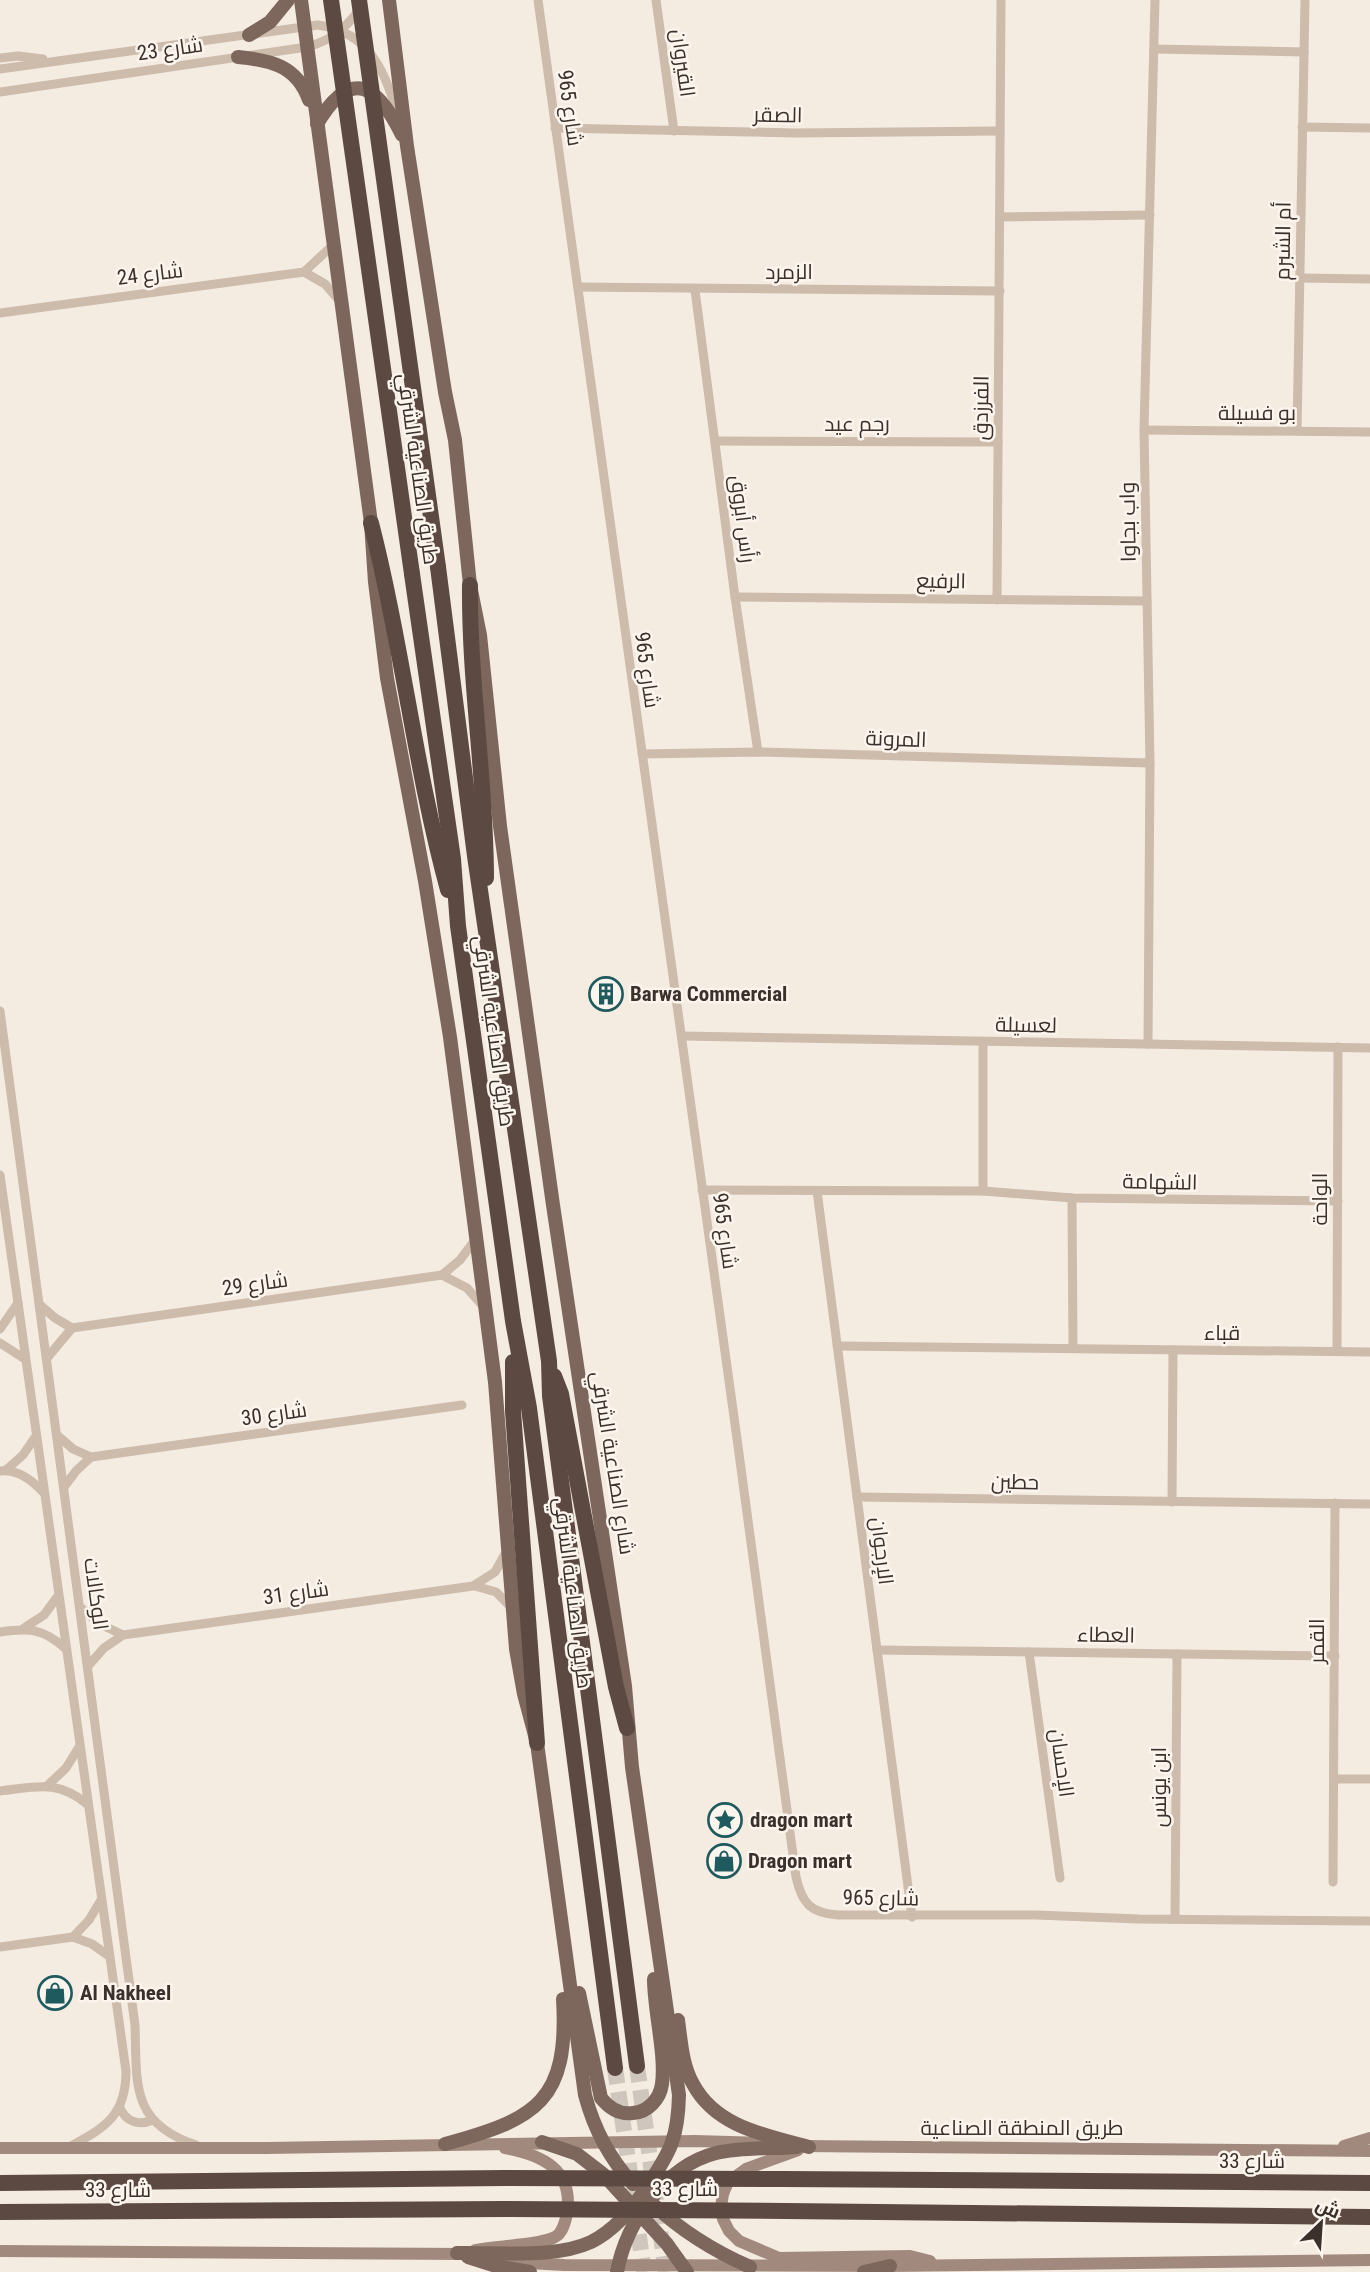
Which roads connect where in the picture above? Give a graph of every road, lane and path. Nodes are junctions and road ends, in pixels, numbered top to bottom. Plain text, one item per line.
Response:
1 (288, 0) edge
2 (301, 0) edge
3 (331, 0) edge
4 (359, 0) edge
5 (366, 0) edge
6 (389, 0) edge
7 (538, 0) edge
8 (656, 0) edge
9 (1001, 0) edge
10 (1155, 0) edge
11 (1305, 0) edge
12 (304, 27) junction
13 (340, 30) junction
14 (249, 35) junction
15 (307, 47) junction
16 (1155, 49) junction
17 (1304, 52) junction
18 (239, 57) junction
19 (0, 58) edge
20 (55, 60) junction
21 (0, 69) edge
22 (0, 92) edge
23 (317, 124) junction
24 (1302, 127) junction
25 (555, 128) junction
26 (1370, 128) edge
27 (674, 131) junction
28 (1000, 131) junction
29 (407, 146) junction
30 (1150, 215) junction
31 (1000, 217) junction
32 (332, 245) junction
33 (304, 272) junction
34 (1300, 278) junction
35 (1370, 279) edge
36 (578, 287) junction
37 (695, 290) junction
38 (1000, 291) junction
39 (341, 302) junction
40 (0, 313) edge
41 (1144, 430) junction
42 (1297, 430) junction
43 (1370, 432) edge
44 (716, 441) junction
45 (998, 442) junction
46 (371, 523) junction
47 (470, 585) junction
48 (735, 597) junction
49 (998, 600) junction
50 (1147, 601) junction
51 (758, 752) junction
52 (642, 754) junction
53 (1150, 763) junction
54 (486, 922) junction
55 (458, 926) junction
56 (0, 1011) edge
57 (682, 1036) junction
58 (983, 1042) junction
59 (1148, 1044) junction
60 (1338, 1047) junction
61 (1370, 1048) edge
62 (0, 1175) edge
63 (702, 1190) junction
64 (817, 1191) junction
65 (983, 1191) junction
66 (1072, 1198) junction
67 (1338, 1201) junction
68 (553, 1205) joint
69 (475, 1240) junction
70 (442, 1275) junction
71 (18, 1303) junction
72 (40, 1305) junction
73 (486, 1310) junction
74 (513, 1321) junction
75 (72, 1328) junction
76 (0, 1329) edge
77 (0, 1343) edge
78 (838, 1346) junction
79 (1073, 1348) junction
80 (1173, 1350) junction
81 (1338, 1351) junction
82 (1370, 1352) edge
83 (47, 1358) junction
84 (25, 1359) junction
85 (549, 1361) junction
86 (462, 1405) dead end
87 (58, 1435) junction
88 (36, 1436) junction
89 (91, 1457) junction
90 (3, 1471) edge
91 (64, 1487) junction
92 (43, 1492) junction
93 (857, 1497) junction
94 (1172, 1502) junction
95 (1335, 1503) junction
96 (1370, 1504) edge
97 (507, 1549) junction
98 (473, 1586) junction
99 (58, 1596) junction
100 (80, 1608) junction
101 (512, 1608) junction
102 (24, 1628) junction
103 (0, 1632) edge
104 (123, 1635) junction
105 (66, 1649) junction
106 (877, 1650) junction
107 (1029, 1652) junction
108 (1177, 1654) junction
109 (1335, 1656) junction
110 (88, 1666) junction
111 (627, 1728) junction
112 (537, 1743) junction
113 (79, 1747) junction
114 (1334, 1779) junction
115 (1370, 1779) edge
116 (48, 1785) junction
117 (0, 1791) edge
118 (87, 1804) junction
119 (1060, 1878) dead end
120 (1333, 1882) dead end
121 (101, 1900) junction
122 (912, 1917) junction
123 (1175, 1919) junction
124 (1370, 1921) edge
125 (654, 1924) junction
126 (563, 1931) junction
127 (73, 1937) junction
128 (0, 1947) edge
129 (109, 1956) junction
130 (638, 2066) tunnel mouth
131 (615, 2068) tunnel mouth
132 (120, 2108) junction
133 (153, 2120) junction
134 (1370, 2138) edge
135 (674, 2141) junction
136 (542, 2142) junction
137 (603, 2142) junction
138 (445, 2144) junction
139 (484, 2144) junction
140 (808, 2147) junction
141 (0, 2148) edge
142 (204, 2148) junction
143 (66, 2149) junction
144 (1331, 2150) junction
145 (1370, 2151) edge
146 (0, 2183) edge
147 (1370, 2183) edge
148 (646, 2198) junction
149 (635, 2211) junction
150 (0, 2212) edge
151 (1370, 2217) edge
152 (0, 2251) edge
153 (457, 2253) junction
154 (1370, 2260) edge
155 (948, 2265) junction
156 (890, 2266) junction
157 (750, 2267) junction
158 (618, 2268) edge
159 (686, 2268) edge
160 (530, 2272) edge
161 (864, 2272) edge

1 - 14 main road
2 - 12 main road
3 - 55 highway, طريق الصناعية الشرقي, bridge
4 - 54 highway, طريق الصناعية الشرقي, bridge
5 - 13 street, شارع 23
6 - 29 main road, طريق الصناعية الشرقي
7 - 25 street, شارع 965
8 - 27 street, القيروان
9 - 28 street, الفرزدق
10 - 16 street, واب بجاوا
11 - 17 street, أم الشبرم
12 - 13 street, شارع 23
12 - 14 street, شارع 23
12 - 15 main road
13 - 15 street, شارع 23
13 - 29 street
14 - 20 street, شارع 23
15 - 18 street, شارع 23
15 - 23 main road
16 - 17 street
16 - 30 street, واب بجاوا
17 - 24 street, أم الشبرم
18 - 22 street, شارع 23
18 - 23 main road
19 - 20 street, شارع 23
20 - 21 street, شارع 23
23 - 29 main road
23 - 32 main road
24 - 26 street
24 - 34 street, أم الشبرم
25 - 27 street, الصقر
25 - 36 street, شارع 965
27 - 28 street, الصقر
28 - 31 street, الفرزدق
29 - 47 main road, طريق الصناعية الشرقي
30 - 31 street
30 - 41 street, واب بجاوا
31 - 38 street, الفرزدق
32 - 33 street
32 - 39 main road
33 - 39 street
33 - 40 street, شارع 24
34 - 35 street
34 - 42 street, أم الشبرم
36 - 37 street, الزمرد
36 - 52 street, شارع 965
37 - 38 street, الزمرد
37 - 44 street, رأس أبروق
38 - 45 street, الفرزدق
39 - 46 main road
41 - 42 street, بو فسيلة
41 - 50 street, واب بجاوا
42 - 43 street, بو فسيلة
44 - 45 street, رجم عيد
44 - 48 street, رأس أبروق
45 - 49 street, الفرزدق
46 - 55 highway
46 - 69 main road
47 - 54 highway
47 - 68 main road, طريق الصناعية الشرقي
48 - 49 street, الرفيع
48 - 51 street, رأس أبروق
49 - 50 street, الرفيع
50 - 53 street, واب بجاوا
51 - 52 street, المرونة
51 - 53 street, المرونة
52 - 57 street, شارع 965
53 - 59 street, واب بجاوا
54 - 85 highway, طريق الصناعية الشرقي
55 - 74 highway, طريق الصناعية الشرقي
56 - 72 street, الوكالات
57 - 58 street, لعسيلة
57 - 63 street, شارع 965
58 - 59 street, لعسيلة
58 - 65 street
59 - 60 street, لعسيلة
60 - 61 street, لعسيلة
60 - 67 street, الواحة
62 - 71 street, الوكالات
63 - 64 street, الشهامة
63 - 122 street, شارع 965
64 - 65 street, الشهامة
64 - 78 street, الإرجوان
65 - 66 street, الشهامة
66 - 67 street, الشهامة
66 - 79 street
67 - 81 street, الواحة
68 - 111 main road, شارع الصناعية الشرقي
69 - 70 street
69 - 73 main road
70 - 73 street
70 - 75 street, شارع 29
71 - 76 street
71 - 84 street, الوكالات
72 - 75 street
72 - 83 street, الوكالات
73 - 97 main road
74 - 112 highway
74 - 131 highway, طريق الصناعية الشرقي
75 - 83 street
77 - 84 street
78 - 79 street, قباء
78 - 93 street, الإرجوان
79 - 80 street, قباء
80 - 81 street, قباء
80 - 94 street
81 - 82 street, قباء
83 - 87 street, الوكالات
84 - 88 street, الوكالات
85 - 111 highway
85 - 130 highway, طريق الصناعية الشرقي
86 - 89 street, شارع 30
87 - 89 street
87 - 91 street, الوكالات
88 - 90 street
88 - 92 street, الوكالات
89 - 91 street
90 - 92 street
91 - 100 street, الوكالات
92 - 99 street, الوكالات
93 - 94 street, حطين
93 - 106 street, الإرجوان
94 - 95 street, حطين
95 - 96 street, حطين
95 - 109 street, القمر
97 - 98 street, شارع 31
97 - 101 main road
98 - 101 street
98 - 104 street, شارع 31
99 - 102 street
99 - 105 street, الوكالات
100 - 104 street
100 - 110 street, الوكالات
101 - 112 main road
102 - 103 street
102 - 105 street
104 - 110 street
105 - 113 street, الوكالات
106 - 107 street, العطاء
106 - 122 street, الإرجوان
107 - 108 street, العطاء
107 - 119 street, الإحسان
108 - 109 street, العطاء
108 - 123 street, ابن يونس
109 - 114 street, القمر
110 - 133 street, الوكالات
111 - 125 main road
112 - 126 main road
113 - 116 street
113 - 118 street, الوكالات
114 - 115 street
114 - 120 street, القمر
116 - 117 street
116 - 118 street
118 - 121 street, الوكالات
121 - 127 street
121 - 129 street, الوكالات
122 - 123 street, شارع 965
123 - 124 street, شارع 965
125 - 126 main road
125 - 135 main road
125 - 140 main road
126 - 137 main road
126 - 138 main road
127 - 128 street
127 - 129 street
129 - 132 street, الوكالات
132 - 133 street
132 - 143 street
133 - 142 street
134 - 144 street
135 - 137 street, شارع 33
135 - 140 street, طريق المنطقة الصناعية
135 - 148 main road
136 - 137 street, شارع 33
136 - 139 street, شارع 33
136 - 149 main road
137 - 148 main road
138 - 139 street, شارع 33
138 - 142 street, شارع 33
139 - 153 street
140 - 144 street, طريق المنطقة الصناعية
140 - 148 main road
140 - 155 street
141 - 143 street, شارع 33
142 - 143 street, شارع 33
144 - 145 street, طريق المنطقة الصناعية
146 - 147 highway, شارع 33, bridge
148 - 149 main road
148 - 157 main road
149 - 153 main road
149 - 158 main road
149 - 159 main road
150 - 151 highway, شارع 33, bridge
152 - 153 street
153 - 158 street
153 - 160 main road
154 - 155 street
155 - 156 street
156 - 157 street
156 - 161 main road
157 - 159 street
158 - 159 street

